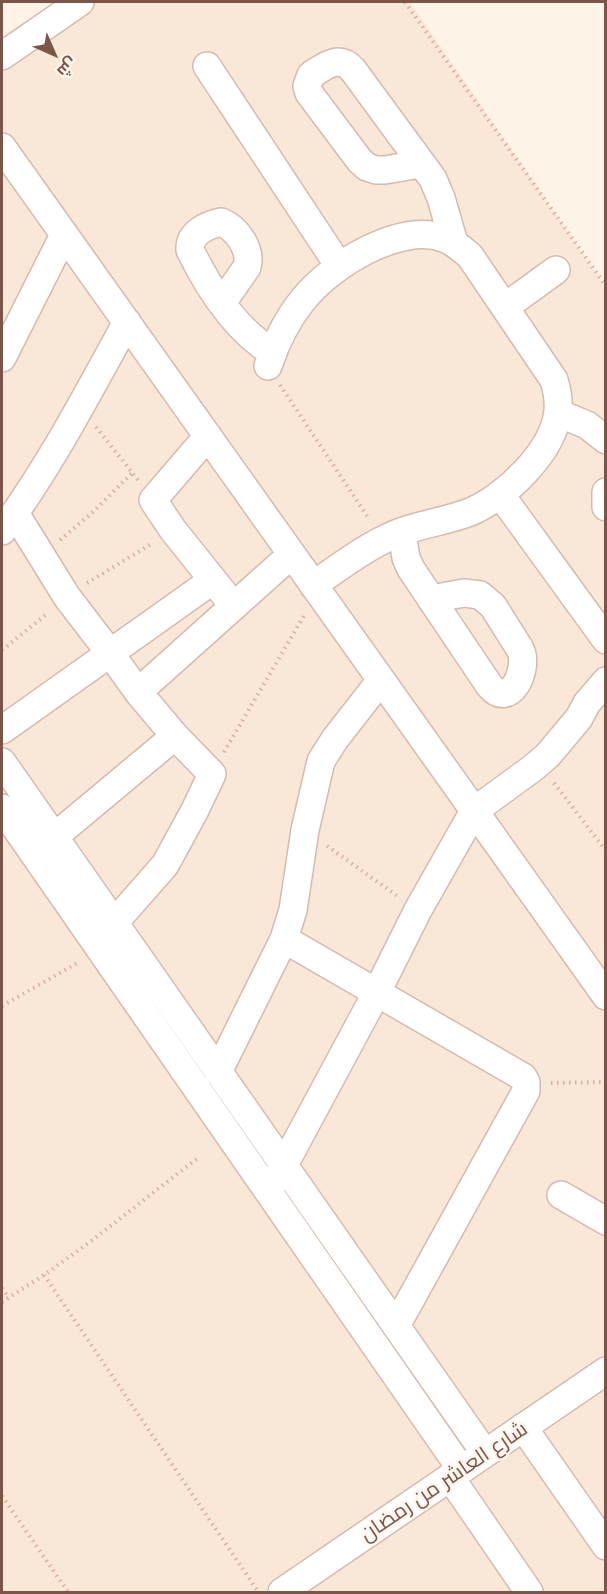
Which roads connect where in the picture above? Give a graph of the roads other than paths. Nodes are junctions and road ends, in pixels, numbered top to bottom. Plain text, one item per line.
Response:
1 (80, 2) edge
2 (2, 56) edge
3 (207, 66) dead end
4 (2, 147) edge
5 (420, 164) dead end
6 (64, 235) junction
7 (454, 243) junction
8 (339, 266) junction
9 (556, 270) dead end
10 (222, 303) dead end
11 (505, 306) junction
12 (126, 322) junction
13 (5, 343) edge
14 (558, 413) junction
15 (208, 436) junction
16 (606, 440) edge
17 (606, 492) edge
18 (500, 494) junction
19 (606, 507) edge
20 (8, 522) edge
21 (392, 536) junction
22 (291, 555) junction
23 (213, 580) junction
24 (316, 589) junction
25 (431, 599) dead end
26 (235, 606) junction
27 (606, 640) edge
28 (110, 652) junction
29 (381, 680) junction
30 (606, 681) edge
31 (138, 692) junction
32 (2, 730) edge
33 (175, 736) junction
34 (2, 762) edge
35 (2, 808) edge
36 (474, 811) junction
37 (54, 837) junction
38 (87, 883) junction
39 (65, 899) junction
40 (114, 923) junction
41 (284, 939) junction
42 (377, 992) junction
43 (606, 996) edge
44 (218, 1072) junction
45 (285, 1167) junction
46 (269, 1192) junction
47 (561, 1195) dead end
48 (606, 1221) edge
49 (396, 1326) junction
50 (604, 1374) edge
51 (524, 1427) junction
52 (485, 1453) junction
53 (455, 1473) junction
54 (603, 1537) edge
55 (282, 1593) edge
56 (529, 1593) edge

1 - 2 street
3 - 8 street
4 - 6 street
5 - 7 street
6 - 12 street
6 - 13 street
7 - 8 street
7 - 11 street
8 - 10 street
9 - 11 street
11 - 14 street
12 - 15 street
12 - 20 street
14 - 16 street
14 - 18 street
15 - 22 street
15 - 23 street
17 - 19 street
18 - 21 street
18 - 27 street
20 - 28 street
21 - 24 street
21 - 25 street
22 - 24 street
22 - 26 street
23 - 26 street
23 - 28 street
24 - 29 street
26 - 31 street
28 - 31 street
28 - 32 street
29 - 36 street
29 - 41 street
30 - 36 street
31 - 33 street
33 - 37 street
33 - 40 street
34 - 37 street
35 - 39 street
36 - 42 street
36 - 43 street
37 - 38 street
38 - 39 street
38 - 40 street
39 - 46 street
40 - 44 street
41 - 42 street
41 - 44 street
42 - 45 street
42 - 49 street
44 - 45 street
45 - 46 street
45 - 49 street
46 - 53 street
47 - 48 street
49 - 52 street
50 - 51 street, شارع العاشر من رمضان
51 - 52 street, شارع العاشر من رمضان
51 - 54 street
52 - 53 street, شارع العاشر من رمضان
53 - 55 street, شارع العاشر من رمضان
53 - 56 street

